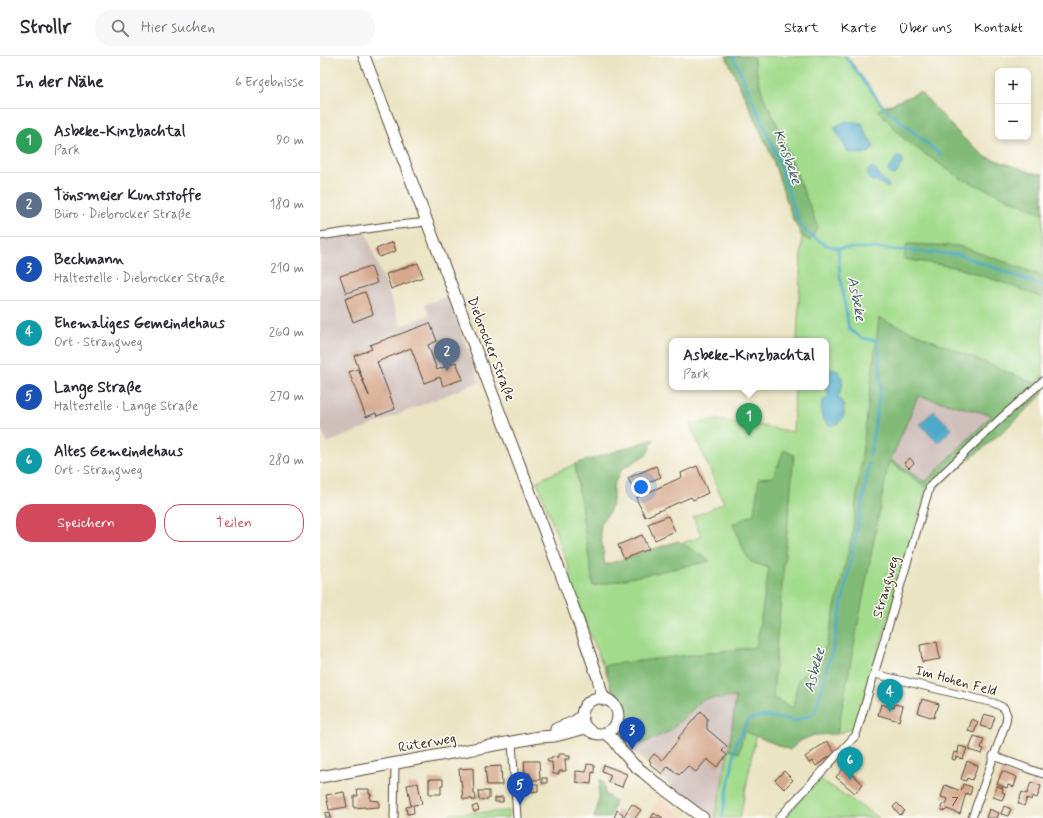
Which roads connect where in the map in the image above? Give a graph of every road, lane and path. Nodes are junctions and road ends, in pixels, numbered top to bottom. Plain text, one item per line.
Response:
1 (364, 56) edge
2 (427, 220) junction
3 (320, 236) edge
4 (1043, 381) edge
5 (589, 654) junction
6 (875, 674) junction
7 (592, 700) junction
8 (605, 700) junction
9 (582, 716) junction
10 (586, 728) junction
11 (610, 730) junction
12 (539, 737) junction
13 (512, 742) junction
14 (993, 756) junction
15 (394, 764) junction
16 (1043, 774) edge
17 (320, 778) edge
18 (394, 818) edge
19 (517, 818) edge
20 (703, 818) edge
21 (779, 818) edge
22 (972, 818) edge

1 - 2 main road, Diebrocker Straße
2 - 3 street
2 - 5 main road, Diebrocker Straße
4 - 6 street, Strangweg
5 - 7 main road, Diebrocker Straße
5 - 8 main road, Diebrocker Straße
6 - 14 street, Im Hohen Feld
6 - 21 street, Strangweg
7 - 8 main road
7 - 9 main road
8 - 11 main road
9 - 10 main road
9 - 12 main road, Rüterweg
10 - 11 main road
10 - 12 main road, Rüterweg
11 - 20 main road
12 - 13 main road, Rüterweg
13 - 15 main road, Rüterweg
13 - 19 street
14 - 16 street
14 - 22 street, Im Hohen Feld
15 - 17 main road, Rüterweg
15 - 18 street

